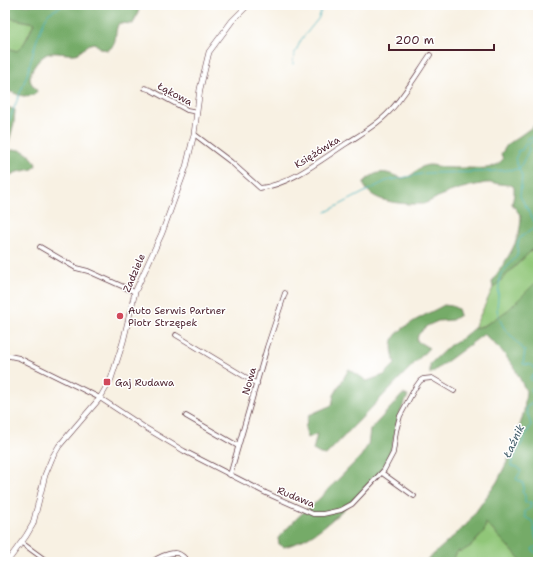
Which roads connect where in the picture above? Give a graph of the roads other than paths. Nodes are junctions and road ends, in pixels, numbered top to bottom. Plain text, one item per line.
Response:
1 (248, 5) edge
2 (430, 54) dead end
3 (145, 88) dead end
4 (198, 112) junction
5 (194, 134) junction
6 (40, 247) dead end
7 (135, 292) junction
8 (285, 293) dead end
9 (176, 335) dead end
10 (5, 355) edge
11 (257, 384) junction
12 (454, 391) dead end
13 (100, 398) junction
14 (186, 416) dead end
15 (238, 446) junction
16 (382, 473) junction
17 (230, 475) junction
18 (414, 496) dead end
19 (22, 543) junction
20 (7, 562) edge
21 (48, 562) edge
22 (152, 562) edge
23 (189, 562) edge

1 - 4 street, Zadziele
2 - 5 street, Księżówka
3 - 4 street, Łąkowa
4 - 5 street, Zadziele
5 - 7 street, Zadziele
6 - 7 street
7 - 13 street, Zadziele
8 - 11 street, Nowa
9 - 11 street
10 - 13 street, Rudawa
11 - 15 street, Nowa
12 - 16 street, Rudawa
13 - 17 street, Rudawa
13 - 19 street, Zadziele
14 - 15 street
15 - 17 street, Nowa
16 - 17 street, Rudawa
16 - 18 street
19 - 20 street, Zadziele
19 - 21 street
22 - 23 street

